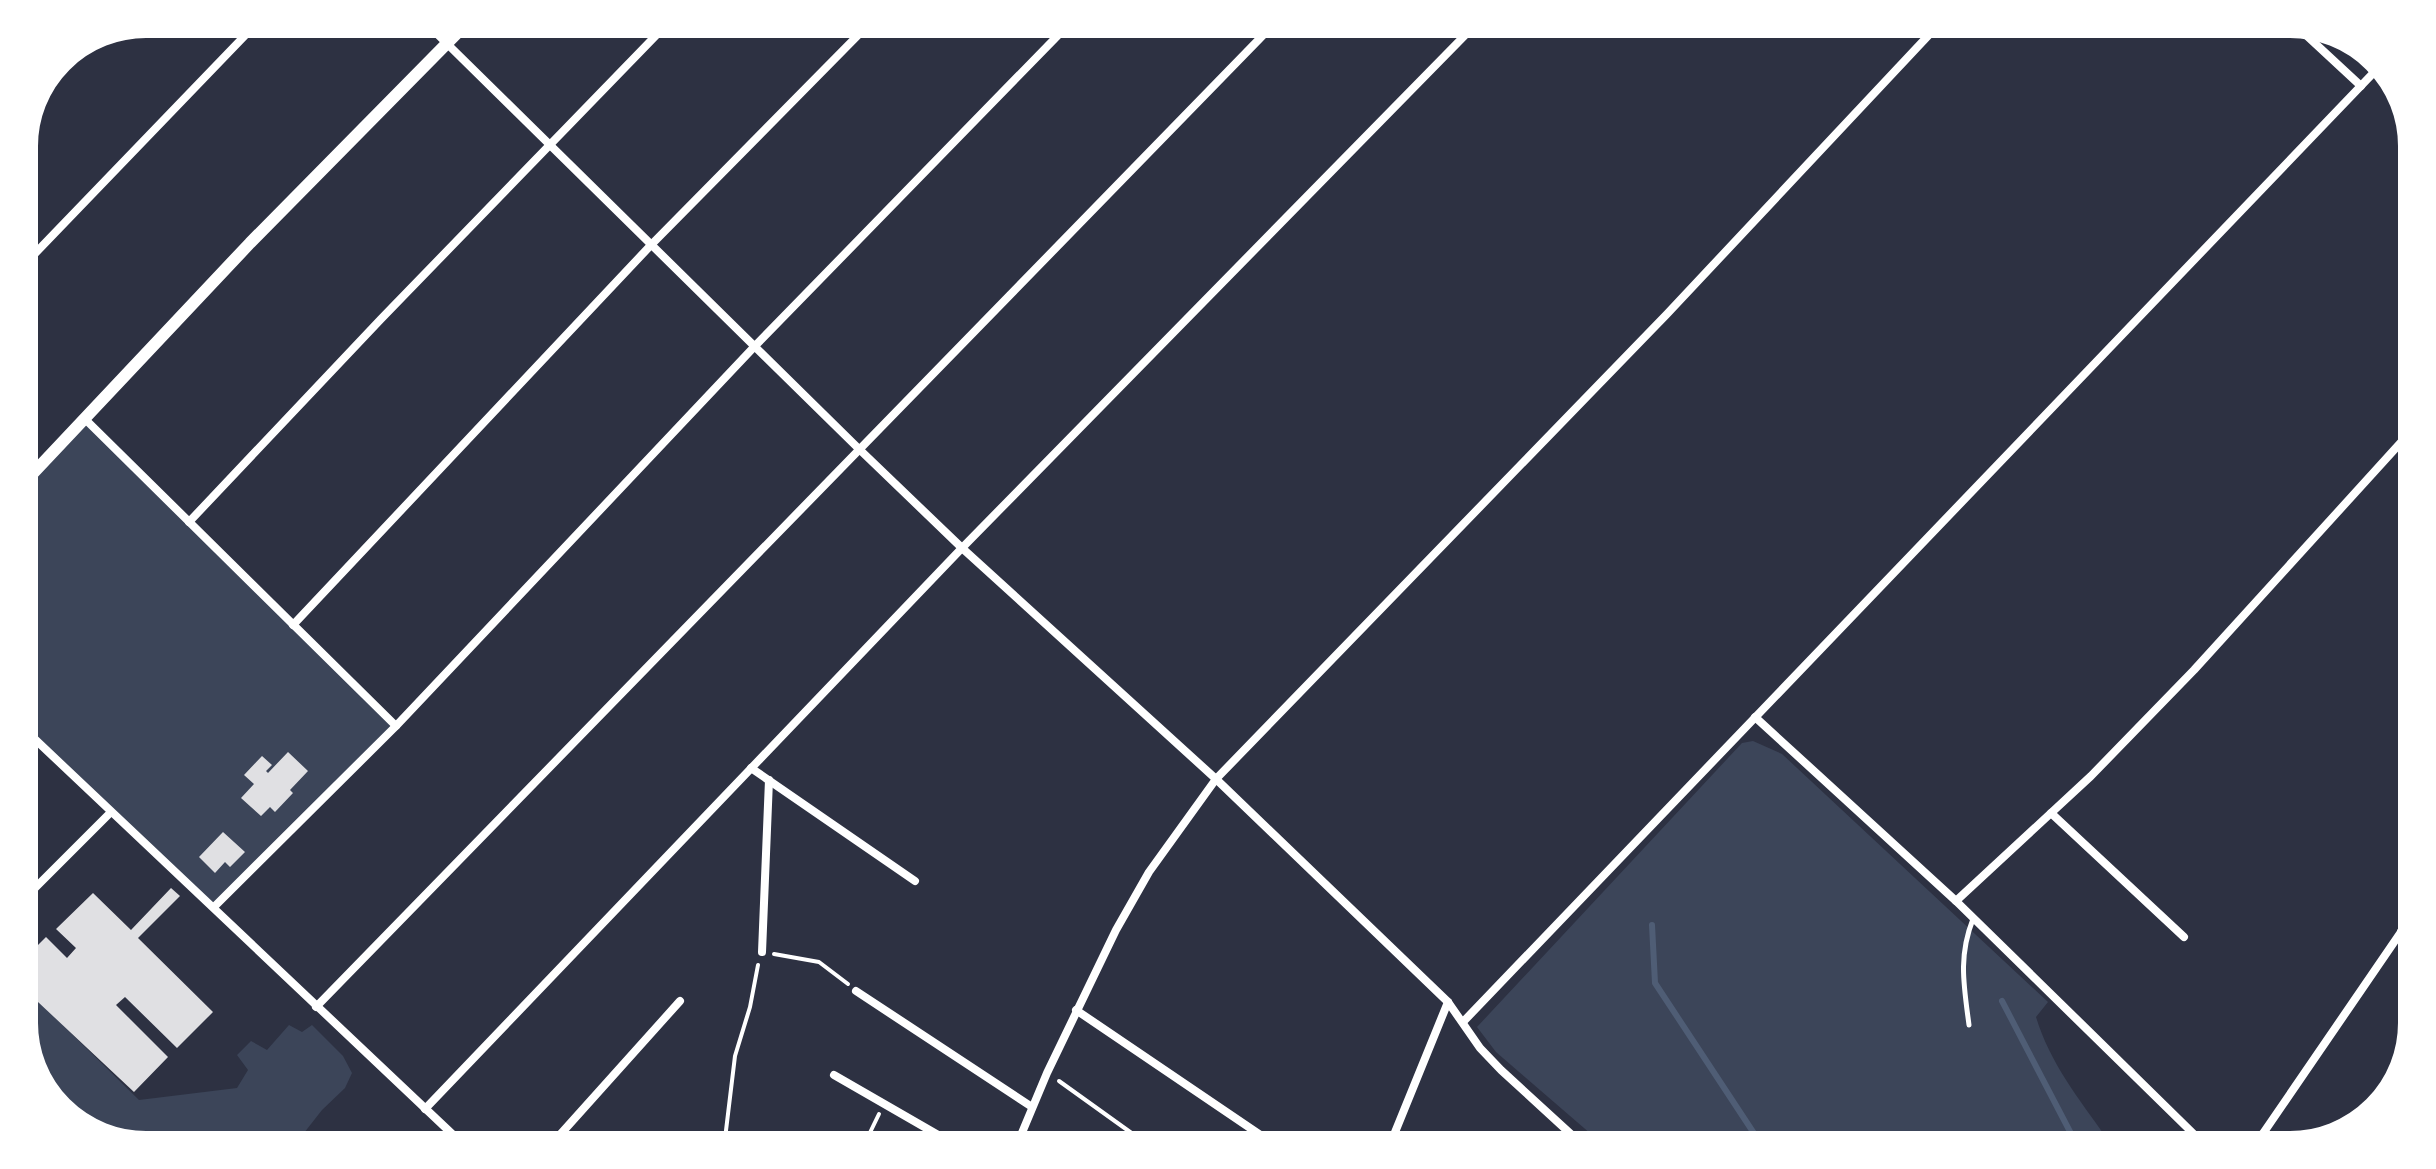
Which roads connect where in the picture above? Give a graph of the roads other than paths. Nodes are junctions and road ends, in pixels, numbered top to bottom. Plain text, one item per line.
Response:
1 (245, 36) edge
2 (439, 36) edge
3 (455, 36) edge
4 (655, 36) edge
5 (857, 36) edge
6 (1057, 36) edge
7 (1262, 36) edge
8 (1464, 36) edge
9 (1928, 36) edge
10 (2309, 38) edge
11 (447, 44) junction
12 (2373, 73) edge
13 (2361, 86) junction
14 (549, 145) junction
15 (651, 245) junction
16 (36, 252) edge
17 (754, 347) junction
18 (86, 420) junction
19 (2400, 443) edge
20 (858, 448) junction
21 (36, 471) edge
22 (189, 522) junction
23 (962, 548) junction
24 (293, 625) junction
25 (1755, 717) junction
26 (396, 726) junction
27 (36, 740) edge
28 (751, 768) junction
29 (1216, 779) junction
30 (769, 780) junction
31 (111, 812) junction
32 (2051, 813) junction
33 (915, 881) dead end
34 (36, 887) edge
35 (1956, 901) junction
36 (214, 907) junction
37 (1973, 918) junction
38 (2400, 933) edge
39 (2184, 937) dead end
40 (762, 952) road end
41 (856, 991) road end
42 (680, 1001) dead end
43 (1448, 1002) junction
44 (316, 1007) junction
45 (1076, 1010) junction
46 (1463, 1022) junction
47 (1969, 1025) dead end
48 (834, 1075) dead end
49 (1032, 1107) junction
50 (425, 1109) junction
51 (451, 1133) edge
52 (562, 1133) edge
53 (934, 1133) edge
54 (1022, 1133) edge
55 (1257, 1133) edge
56 (1395, 1133) edge
57 (1570, 1133) edge
58 (2193, 1133) edge
59 (2263, 1133) edge

1 - 16 street
2 - 11 street
3 - 11 street
4 - 14 street
5 - 15 street
6 - 17 street
7 - 20 street
8 - 23 street
9 - 29 street
10 - 13 street
11 - 14 street
11 - 18 street
12 - 13 street
13 - 25 street
14 - 15 street
14 - 22 street
15 - 17 street
15 - 24 street
17 - 20 street
17 - 26 street
18 - 21 street
18 - 22 street
19 - 32 street
20 - 23 street
20 - 44 street
22 - 24 street
23 - 28 street
23 - 29 street
24 - 26 street
25 - 35 street
25 - 46 street
26 - 36 street
27 - 31 street
28 - 30 street
28 - 50 street
29 - 43 street
29 - 45 street
30 - 33 street
30 - 40 street
31 - 34 street
31 - 36 street
32 - 35 street
32 - 39 street
35 - 37 street
36 - 44 street
37 - 47 lane
37 - 58 street
38 - 59 street
41 - 49 street
42 - 52 street
43 - 46 street
43 - 56 street
44 - 50 street
45 - 49 street
45 - 55 street
46 - 57 street
48 - 53 street
49 - 54 street
50 - 51 street

